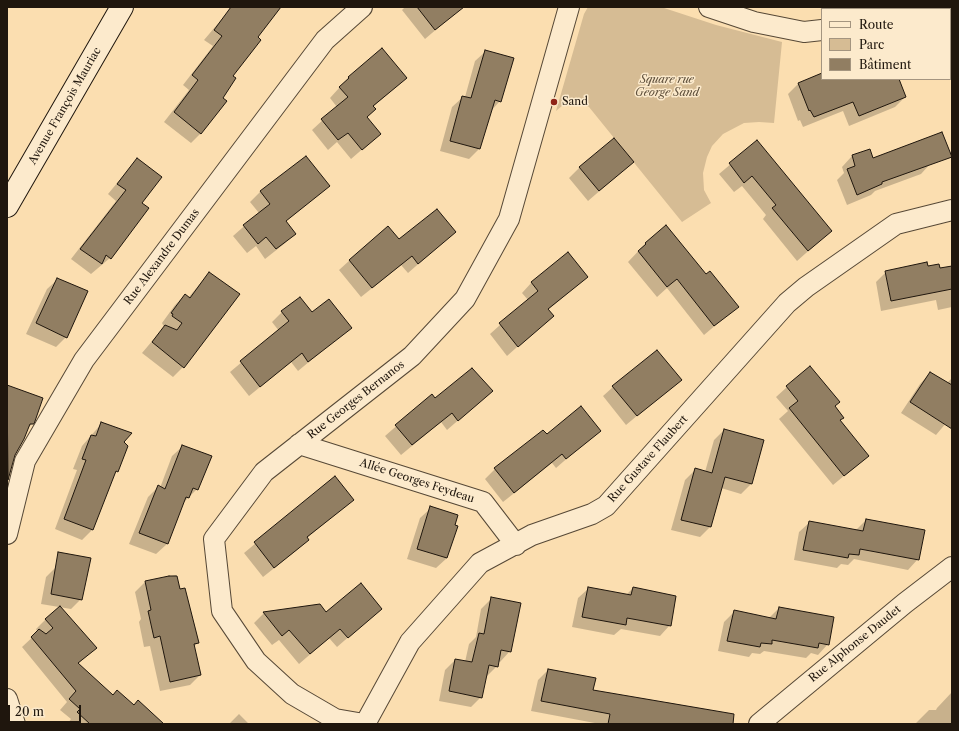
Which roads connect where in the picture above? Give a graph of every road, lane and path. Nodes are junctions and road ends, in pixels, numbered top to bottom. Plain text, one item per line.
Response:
1 (122, 7) edge
2 (362, 7) edge
3 (569, 7) edge
4 (709, 7) edge
5 (821, 30) edge
6 (7, 206) edge
7 (952, 210) edge
8 (300, 444) junction
9 (7, 534) edge
10 (516, 545) junction
11 (952, 567) edge
12 (7, 700) edge
13 (333, 721) edge
14 (15, 724) edge
15 (365, 724) edge
16 (759, 724) edge

1 - 6 street, Avenue François Mauriac
2 - 9 street, Rue Alexandre Dumas
3 - 8 street, Rue Georges Bernanos
4 - 5 street
7 - 10 street, Rue Gustave Flaubert
8 - 10 street, Allée Georges Feydeau
8 - 13 street, Rue Georges Bernanos
10 - 15 street, Rue Gustave Flaubert
11 - 16 street, Rue Alphonse Daudet
12 - 14 street
13 - 15 street, Rue Georges Bernanos

